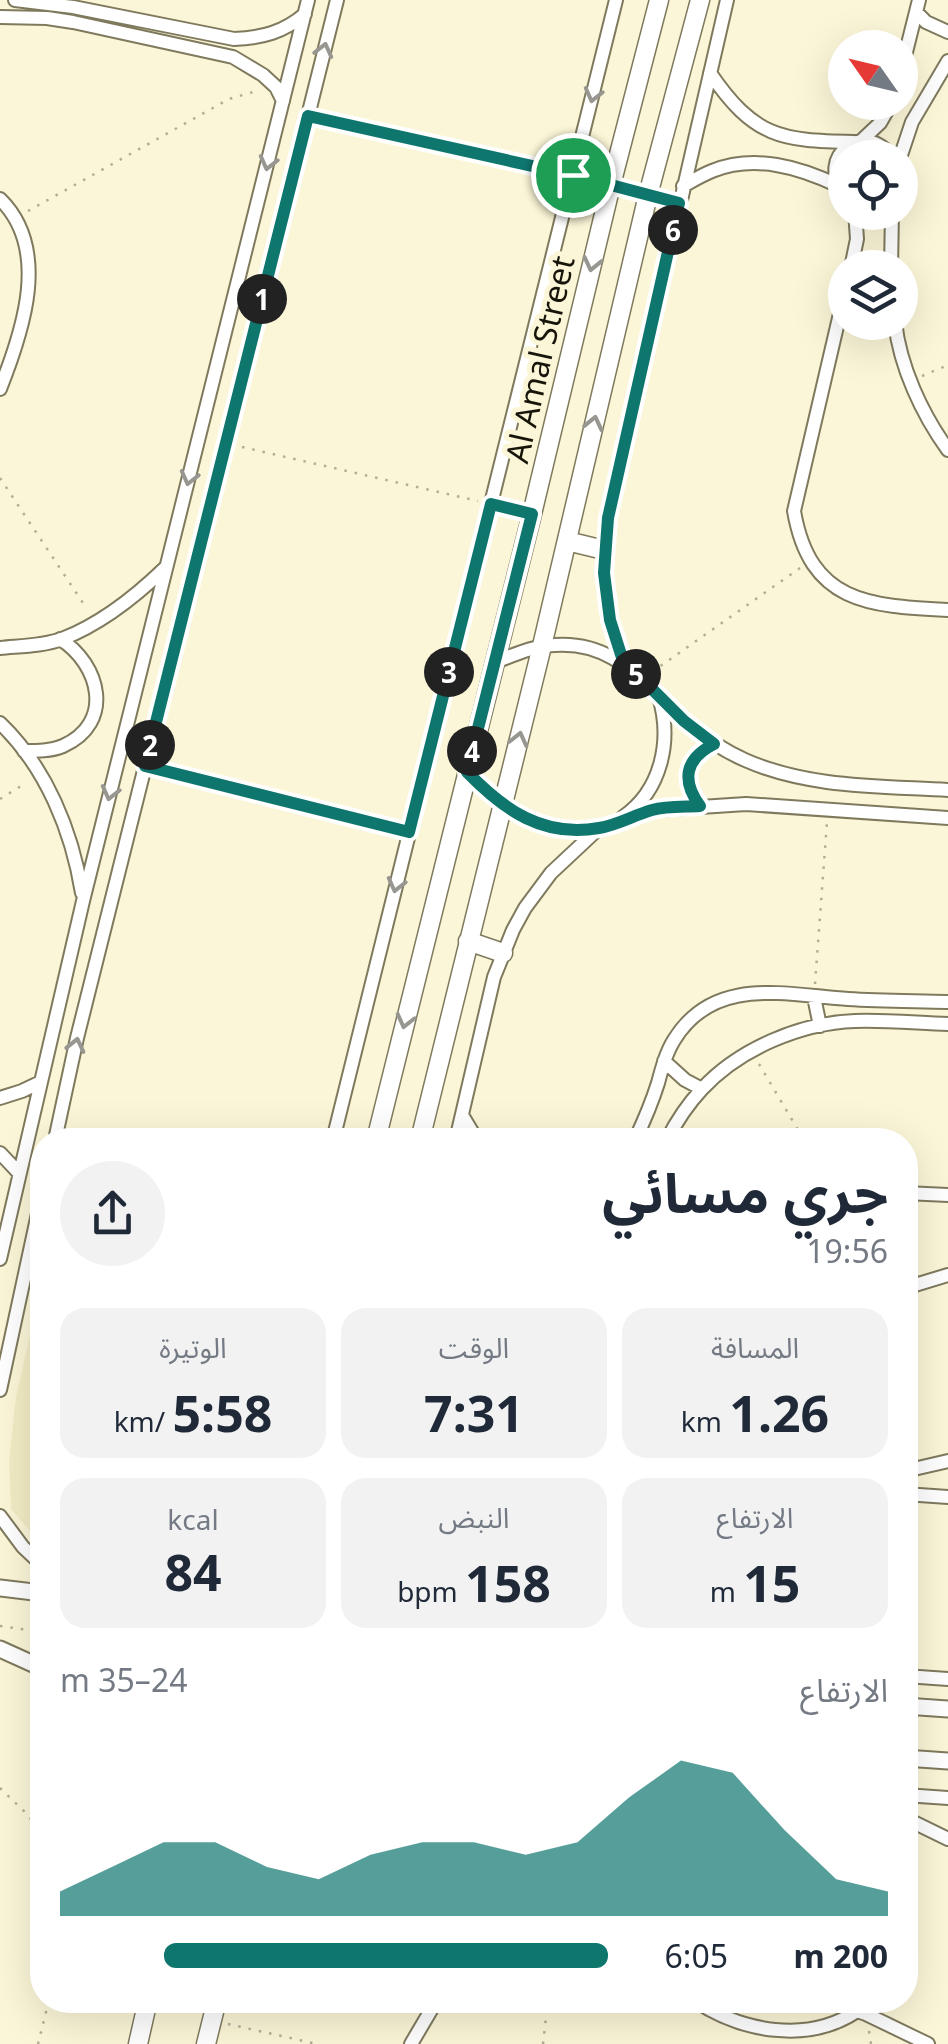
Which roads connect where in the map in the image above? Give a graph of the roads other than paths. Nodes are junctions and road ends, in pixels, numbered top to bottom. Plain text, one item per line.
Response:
1 (14, 0) edge
2 (337, 0) edge
3 (616, 0) edge
4 (659, 0) edge
5 (700, 0) edge
6 (727, 0) edge
7 (918, 6) edge
8 (307, 7) edge
9 (112, 15) junction
10 (0, 17) edge
11 (111, 30) junction
12 (948, 32) edge
13 (948, 60) edge
14 (710, 74) junction
15 (284, 101) junction
16 (882, 120) edge
17 (859, 140) edge
18 (906, 140) edge
19 (828, 142) edge
20 (828, 182) edge
21 (683, 186) junction
22 (0, 198) edge
23 (837, 340) edge
24 (897, 340) edge
25 (0, 389) edge
26 (208, 405) junction
27 (233, 411) junction
28 (948, 450) edge
29 (567, 540) junction
30 (604, 550) junction
31 (166, 566) junction
32 (948, 610) edge
33 (60, 640) junction
34 (542, 646) junction
35 (0, 648) edge
36 (495, 662) junction
37 (624, 664) junction
38 (658, 694) junction
39 (0, 722) edge
40 (714, 744) junction
41 (24, 751) junction
42 (467, 772) junction
43 (948, 790) edge
44 (502, 805) junction
45 (700, 806) junction
46 (948, 818) edge
47 (613, 825) junction
48 (598, 828) junction
49 (83, 901) junction
50 (468, 941) junction
51 (503, 953) junction
52 (814, 996) junction
53 (948, 1002) edge
54 (948, 1024) edge
55 (820, 1026) junction
56 (664, 1061) junction
57 (41, 1082) junction
58 (702, 1089) junction
59 (0, 1098) edge
60 (462, 1115) junction
61 (57, 1128) edge
62 (336, 1128) edge
63 (379, 1128) edge
64 (423, 1128) edge
65 (459, 1128) edge
66 (470, 1128) edge
67 (640, 1128) edge
68 (674, 1128) edge
69 (0, 1153) edge
70 (19, 1173) junction
71 (918, 1194) edge
72 (948, 1195) edge
73 (30, 1251) edge
74 (0, 1258) edge
75 (948, 1275) edge
76 (918, 1284) edge
77 (0, 1390) edge
78 (948, 1461) edge
79 (918, 1467) edge
80 (918, 1495) edge
81 (948, 1498) edge
82 (0, 1516) edge
83 (30, 1554) edge
84 (0, 1588) edge
85 (30, 1592) edge
86 (0, 1649) edge
87 (30, 1663) edge
88 (918, 1677) edge
89 (948, 1678) edge
90 (918, 1707) edge
91 (948, 1709) edge
92 (918, 1759) edge
93 (948, 1760) edge
94 (918, 1796) edge
95 (948, 1798) edge
96 (918, 1824) edge
97 (948, 1839) edge
98 (145, 2013) edge
99 (214, 2013) edge
100 (428, 2013) edge
101 (716, 2013) edge
102 (854, 2013) edge
103 (861, 2013) edge
104 (138, 2044) edge
105 (206, 2044) edge
106 (410, 2044) edge
107 (928, 2044) edge

1 - 9 street
27 -> 2 street
3 -> 62 street
4 -> 36 main road, Al Amal Street
29 -> 5 main road
6 - 14 street
7 - 12 street
8 - 9 street
8 - 15 street
9 - 11 street
10 - 11 street
11 - 15 street
13 - 18 street
14 - 19 street
14 - 21 street
15 -> 26 street
16 - 17 street
20 - 21 street
21 - 30 street
22 - 25 street
23 - 32 street
24 - 28 street
26 - 27 street
26 -> 31 street
61 -> 27 street
29 - 30 main road
29 - 34 main road
30 - 37 street
31 - 33 street
31 -> 49 street
33 - 35 street
33 - 41 street
34 - 36 street
34 - 37 street
44 -> 34 main road
36 - 42 main road, Al Amal Street
37 - 38 street
38 - 40 street
38 - 47 street
39 - 41 street
40 - 43 street
40 - 45 street
41 - 49 street
42 - 44 street
42 -> 63 main road, Al Amal Street
44 - 48 street
44 - 50 main road
45 - 46 street
45 - 47 street
47 - 48 street
48 - 51 street
49 - 57 street
50 - 51 main road
50 - 64 main road
51 - 60 street
52 - 53 street
52 - 55 street
52 - 56 street
54 - 55 street
55 - 58 street
56 - 58 street
56 - 67 street
57 - 59 street
57 - 70 street
58 - 68 street
60 - 65 street
60 - 66 street
69 - 70 street
70 - 74 street
71 - 72 street
73 - 77 street
75 - 76 street
78 - 79 street
80 - 81 street
82 - 83 street
84 - 85 street
86 - 87 street
88 - 89 street
90 - 91 street
92 - 93 street
94 - 95 street
96 - 97 street
98 - 104 main road
99 - 105 main road
100 - 106 street
101 - 102 street
103 - 107 street

